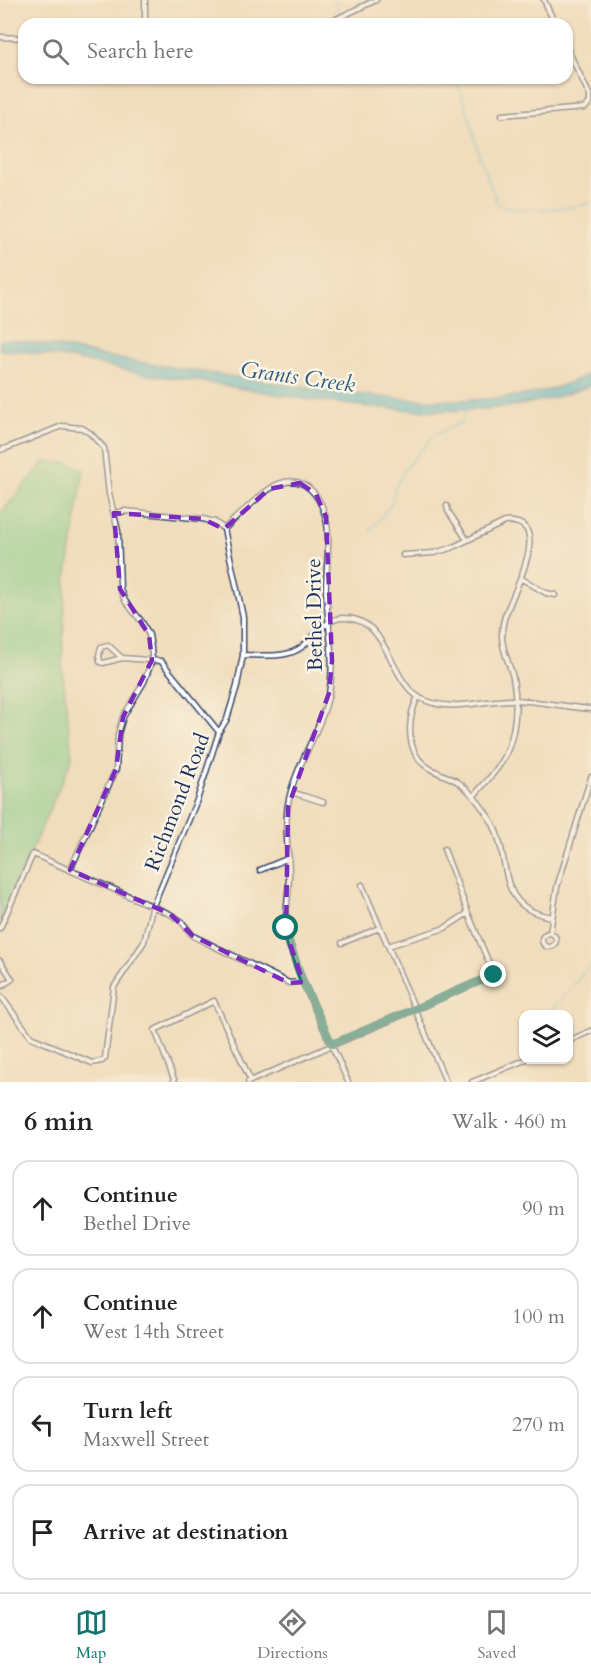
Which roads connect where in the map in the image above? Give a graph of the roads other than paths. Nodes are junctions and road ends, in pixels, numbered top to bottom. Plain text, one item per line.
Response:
1 (145, 0) edge
2 (376, 0) edge
3 (544, 0) edge
4 (145, 18) edge
5 (338, 18) edge
6 (552, 18) edge
7 (0, 37) edge
8 (18, 38) edge
9 (573, 61) edge
10 (502, 115) dead end
11 (0, 450) edge
12 (447, 506) dead end
13 (114, 513) junction
14 (224, 529) junction
15 (467, 540) junction
16 (403, 555) dead end
17 (522, 579) junction
18 (555, 595) dead end
19 (328, 624) junction
20 (243, 655) junction
21 (122, 658) junction
22 (152, 660) junction
23 (418, 697) junction
24 (516, 700) junction
25 (591, 709) edge
26 (219, 732) junction
27 (591, 777) edge
28 (291, 792) junction
29 (474, 796) junction
30 (323, 802) dead end
31 (444, 849) dead end
32 (288, 858) junction
33 (70, 870) junction
34 (260, 870) dead end
35 (362, 885) dead end
36 (152, 908) junction
37 (468, 913) junction
38 (552, 917) junction
39 (0, 928) edge
40 (379, 928) junction
41 (550, 933) dead end
42 (342, 944) dead end
43 (388, 946) junction
44 (0, 961) edge
45 (303, 982) junction
46 (0, 987) edge
47 (0, 995) edge
48 (414, 1010) junction
49 (591, 1031) edge
50 (573, 1039) edge
51 (332, 1044) junction
52 (519, 1062) edge
53 (250, 1081) edge
54 (175, 1082) edge
55 (348, 1082) edge
56 (446, 1082) edge
57 (471, 1082) edge

1 - 4 street
2 - 5 street
3 - 6 street
7 - 8 street
9 - 10 street
11 - 13 street
12 - 15 street
13 - 14 street
13 - 22 street
14 - 19 street, Bethel Drive
14 - 20 street, Richmond Road
15 - 16 street
15 - 17 street
17 - 18 street
17 - 24 street
19 - 20 street
19 - 23 street
19 - 28 street, Bethel Drive
20 - 26 street, Richmond Road
21 - 21 street
21 - 22 street
22 - 26 street
22 - 33 street
23 - 24 street
23 - 29 street
24 - 25 street
24 - 29 street
26 - 36 street, Richmond Road
27 - 38 street
28 - 30 street
28 - 32 street, Bethel Drive
29 - 38 street
31 - 37 street
32 - 34 street
32 - 45 street, Bethel Drive
33 - 36 street
33 - 39 street
35 - 40 street
36 - 45 street
36 - 47 street, Richmond Road
37 - 43 street
37 - 48 street
38 - 41 street
40 - 42 street
40 - 43 street
43 - 48 street
44 - 46 street
45 - 51 street, Bethel Drive
48 - 51 street
48 - 56 street
49 - 50 street
51 - 53 street
51 - 55 street, Bethel Drive
52 - 57 street
53 - 54 street

